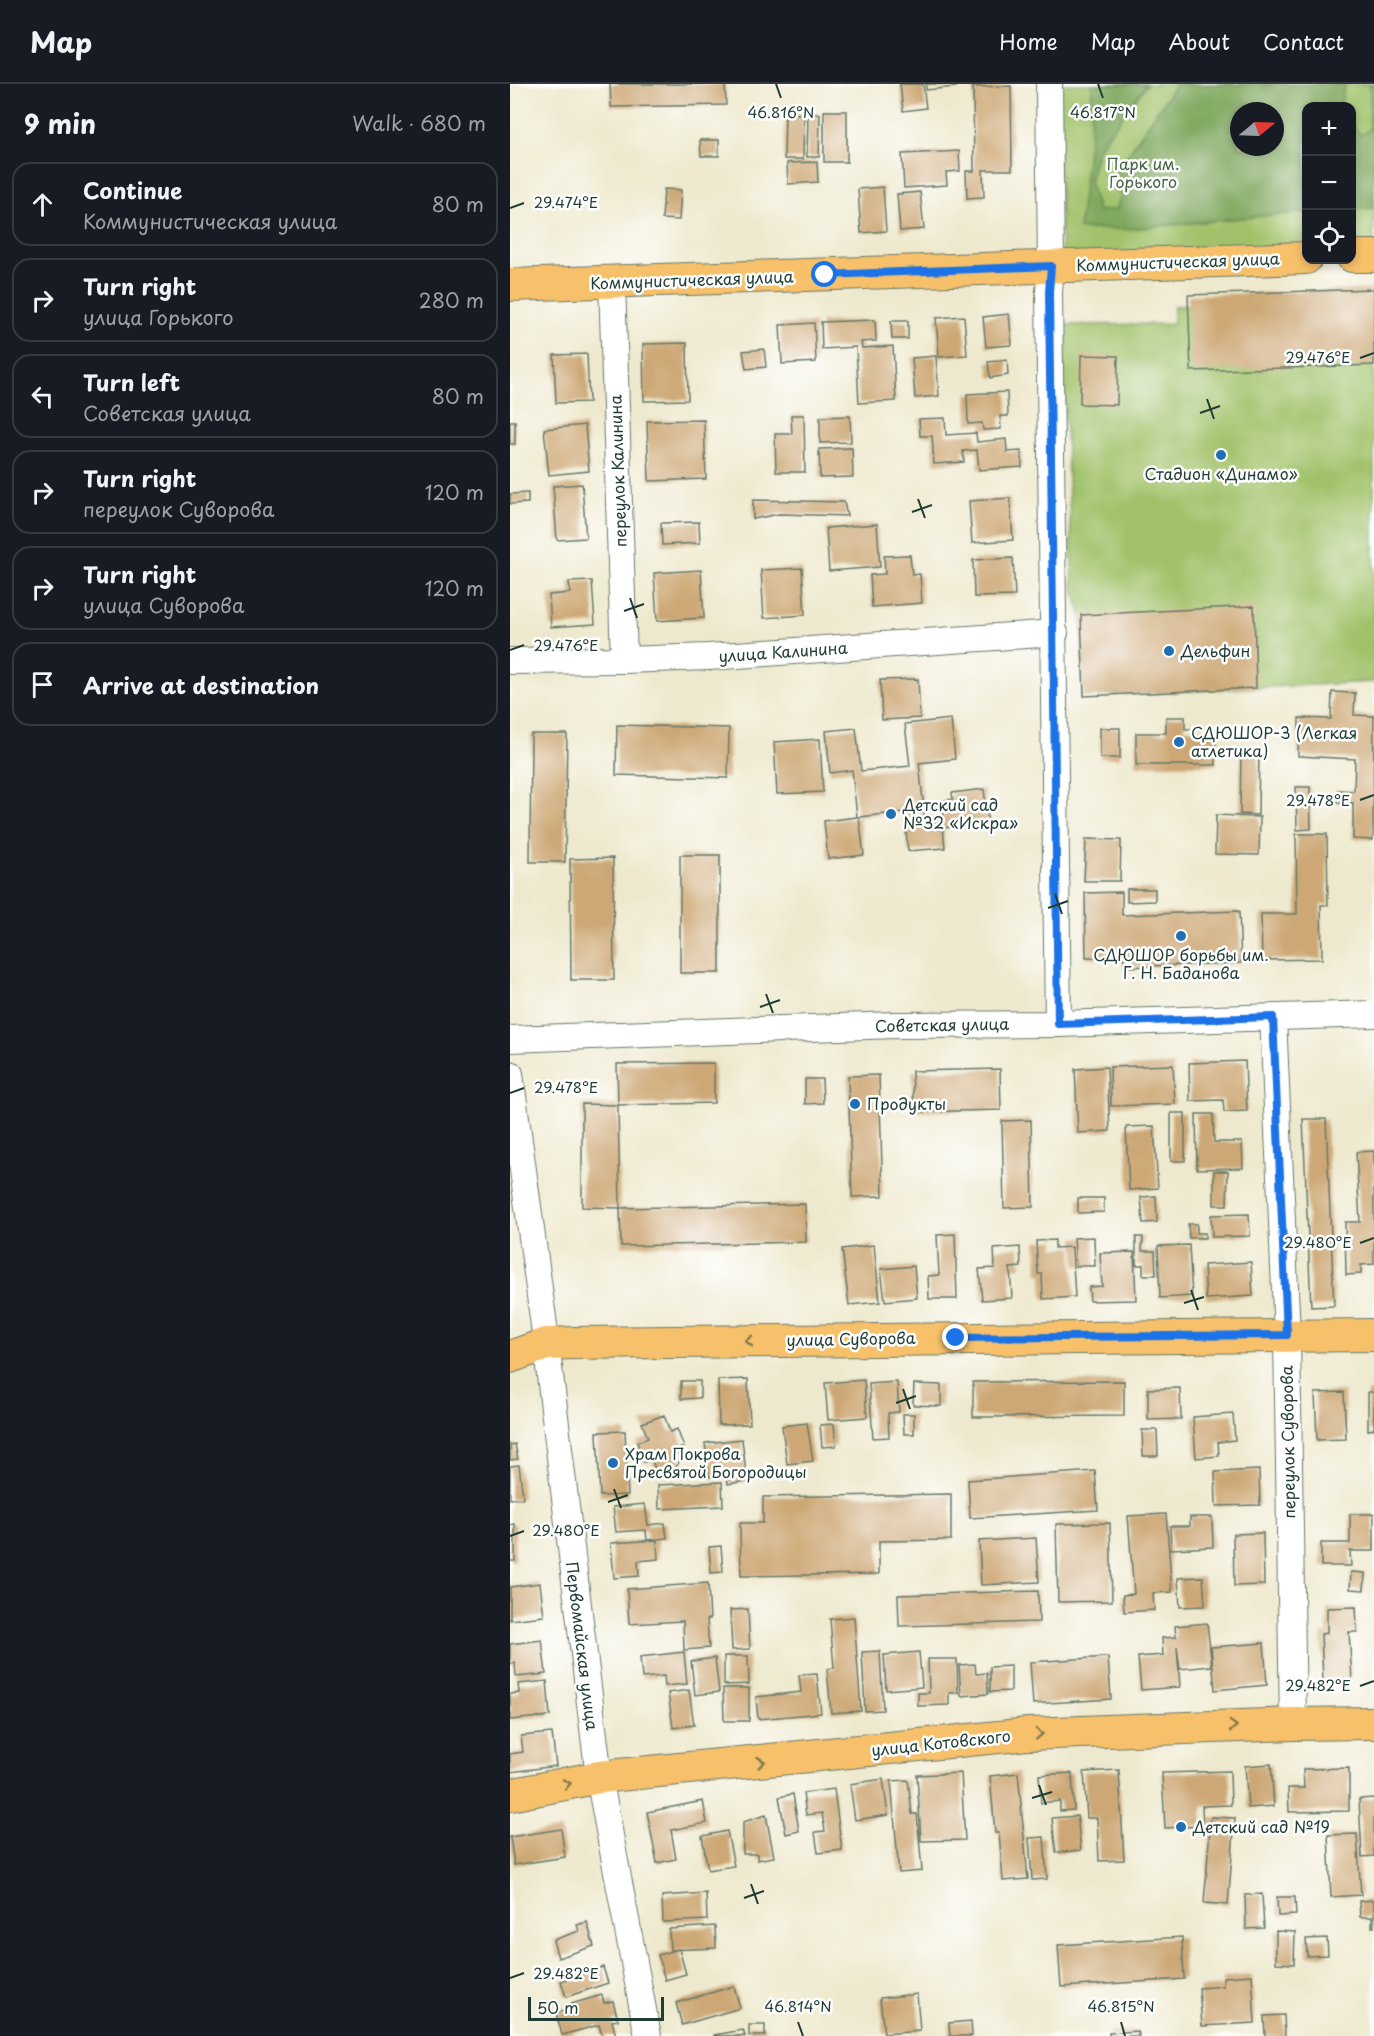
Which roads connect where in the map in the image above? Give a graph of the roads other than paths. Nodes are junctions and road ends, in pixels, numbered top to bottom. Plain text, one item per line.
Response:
1 (1049, 84) edge
2 (1356, 256) edge
3 (1374, 256) edge
4 (1302, 258) edge
5 (1051, 266) junction
6 (612, 282) junction
7 (510, 285) edge
8 (1055, 633) junction
9 (624, 660) junction
10 (510, 661) edge
11 (1374, 1014) edge
12 (1273, 1017) junction
13 (1058, 1024) junction
14 (510, 1039) edge
15 (510, 1074) edge
16 (1287, 1335) junction
17 (1374, 1335) edge
18 (546, 1344) junction
19 (510, 1357) edge
20 (1374, 1723) edge
21 (1293, 1724) junction
22 (599, 1777) junction
23 (510, 1795) edge
24 (648, 2036) edge

1 - 5 street
2 - 3 main road
4 - 5 main road, Коммунистическая улица
5 - 6 main road, Коммунистическая улица
5 - 8 street
6 - 7 main road, Коммунистическая улица
6 - 9 street, переулок Калинина
8 - 9 street, улица Калинина
8 - 13 street
9 - 10 street, улица Калинина
11 - 12 street, Советская улица
12 - 13 street, Советская улица
12 - 16 street, переулок Суворова
13 - 14 street, Советская улица
15 - 18 street, Первомайская улица
16 - 17 main road, улица Суворова
16 -> 18 main road, улица Суворова
16 - 21 street, переулок Суворова
18 - 19 main road, улица Суворова
18 - 22 street, Первомайская улица
20 - 21 main road, улица Котовского
22 -> 21 main road, улица Котовского
23 -> 22 main road, улица Котовского
22 - 24 street, Первомайская улица

